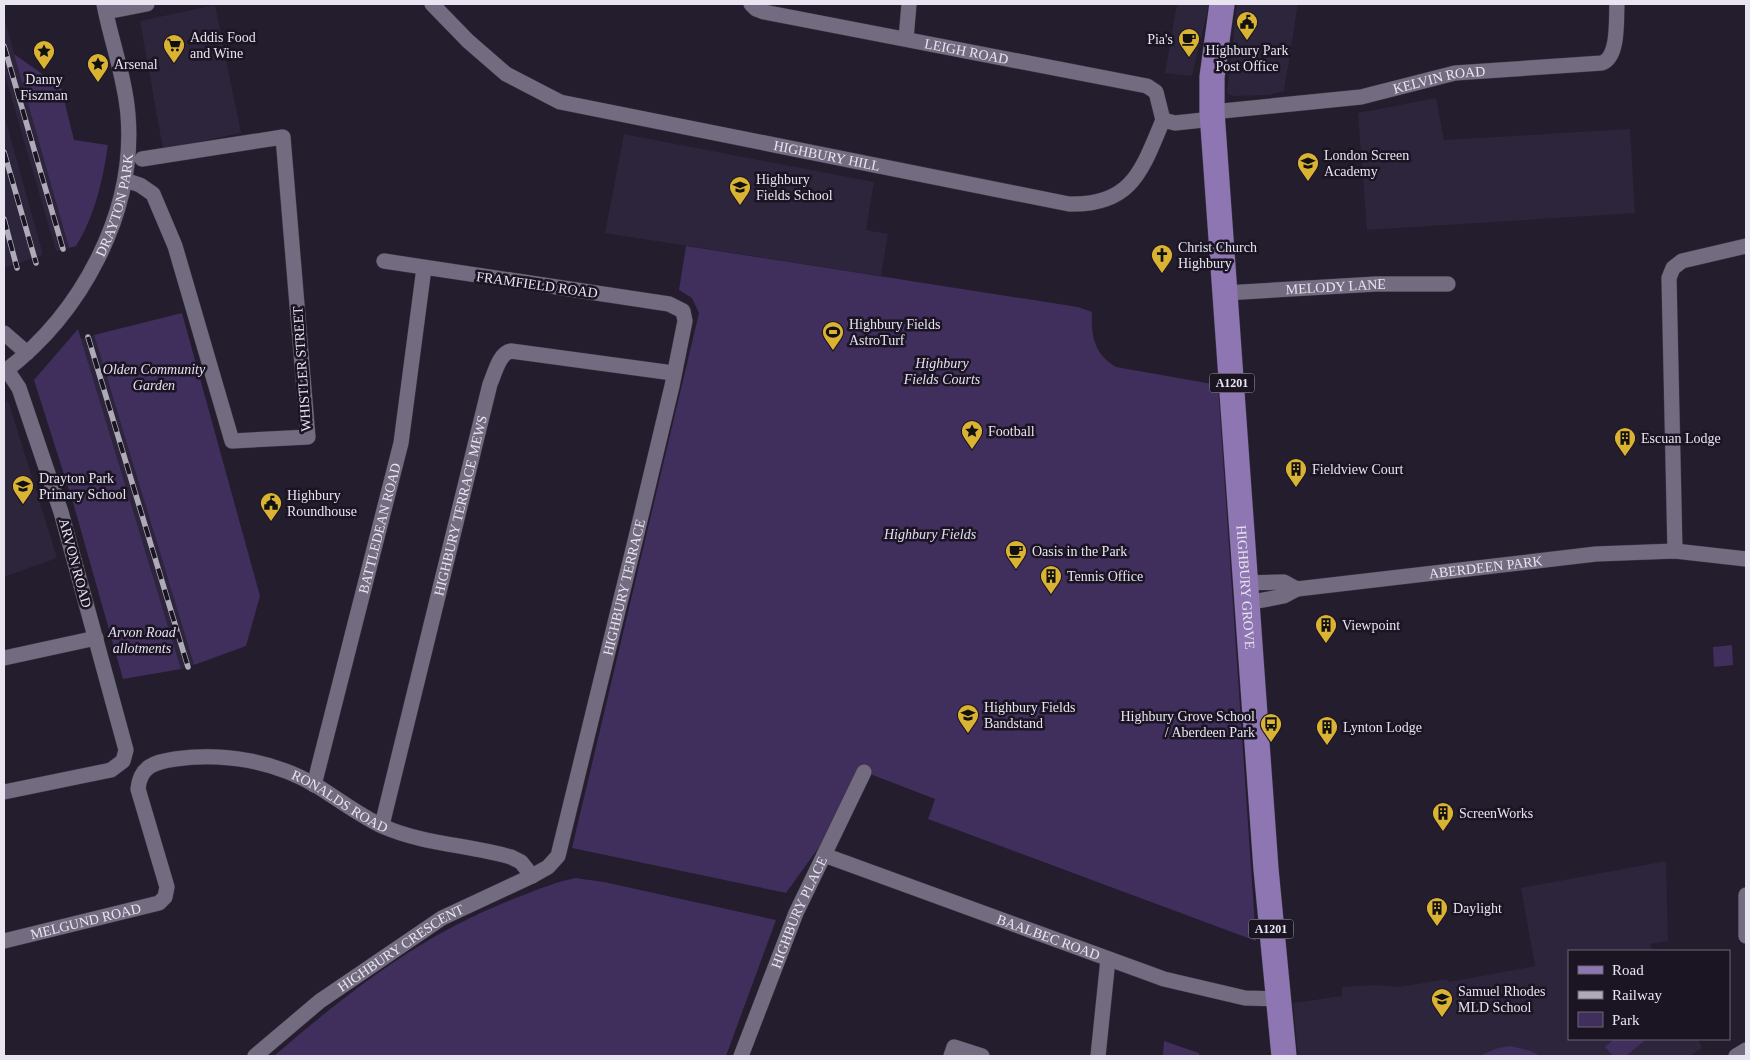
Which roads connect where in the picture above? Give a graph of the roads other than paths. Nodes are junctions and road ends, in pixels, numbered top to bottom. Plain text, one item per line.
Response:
1 (147, 4) edge
2 (432, 4) edge
3 (751, 4) edge
4 (909, 4) edge
5 (1222, 4) edge
6 (1617, 4) edge
7 (105, 8) edge
8 (906, 39) junction
9 (1213, 115) junction
10 (1163, 120) junction
11 (142, 159) dead end
12 (125, 180) junction
13 (1746, 246) edge
14 (384, 262) dead end
15 (424, 268) junction
16 (1448, 284) dead end
17 (1225, 293) junction
18 (685, 316) joint
19 (4, 333) edge
20 (27, 353) junction
21 (6, 371) edge
22 (673, 373) junction
23 (1675, 551) junction
24 (1746, 559) edge
25 (1246, 593) junction
26 (96, 638) junction
27 (4, 658) edge
28 (864, 772) dead end
29 (314, 784) junction
30 (4, 792) edge
31 (382, 826) junction
32 (824, 855) junction
33 (558, 856) joint
34 (532, 876) junction
35 (1746, 895) edge
36 (165, 897) joint
37 (1746, 936) edge
38 (4, 941) edge
39 (1108, 959) junction
40 (1278, 999) junction
41 (1746, 1050) edge
42 (952, 1051) edge
43 (255, 1056) edge
44 (741, 1056) edge
45 (982, 1056) edge
46 (1098, 1056) edge
47 (1284, 1056) edge
48 (1736, 1056) edge

1 - 7 street
2 - 10 street, HIGHBURY HILL
3 - 8 street, LEIGH ROAD
4 - 8 street
5 - 9 main road, A1201
6 - 9 street, KELVIN ROAD
7 - 12 street, DRAYTON PARK
8 - 10 street, LEIGH ROAD
9 - 10 street
9 - 17 main road, HIGHBURY GROVE / A1201
11 - 12 street, WHISTLER STREET
12 - 20 street, DRAYTON PARK
13 - 23 street
14 - 15 street, FRAMFIELD ROAD
15 - 18 street, FRAMFIELD ROAD
15 - 29 street, BATTLEDEAN ROAD
16 - 17 street, MELODY LANE
17 - 25 main road, HIGHBURY GROVE / A1201
18 - 22 street, HIGHBURY TERRACE
19 - 20 street
20 - 21 street, DRAYTON PARK
21 - 26 street, ARVON ROAD
22 - 31 street, HIGHBURY TERRACE MEWS
22 - 33 street, HIGHBURY TERRACE
23 - 24 street, ABERDEEN PARK
23 - 25 street, ABERDEEN PARK
25 - 40 main road, HIGHBURY GROVE / A1201
26 - 27 street
26 - 30 street, ARVON ROAD
28 - 32 street, HIGHBURY PLACE
29 - 31 street, RONALDS ROAD
29 - 36 street, RONALDS ROAD
31 - 34 street, RONALDS ROAD
32 - 39 street, BAALBEC ROAD
32 - 44 street, HIGHBURY PLACE
33 - 34 street, HIGHBURY CRESCENT
34 - 43 street, HIGHBURY CRESCENT
35 - 37 street
36 - 38 street, MELGUND ROAD
39 - 40 street, BAALBEC ROAD
39 - 46 street
40 - 47 main road, HIGHBURY GROVE / A1201
41 - 48 street
42 - 45 street

